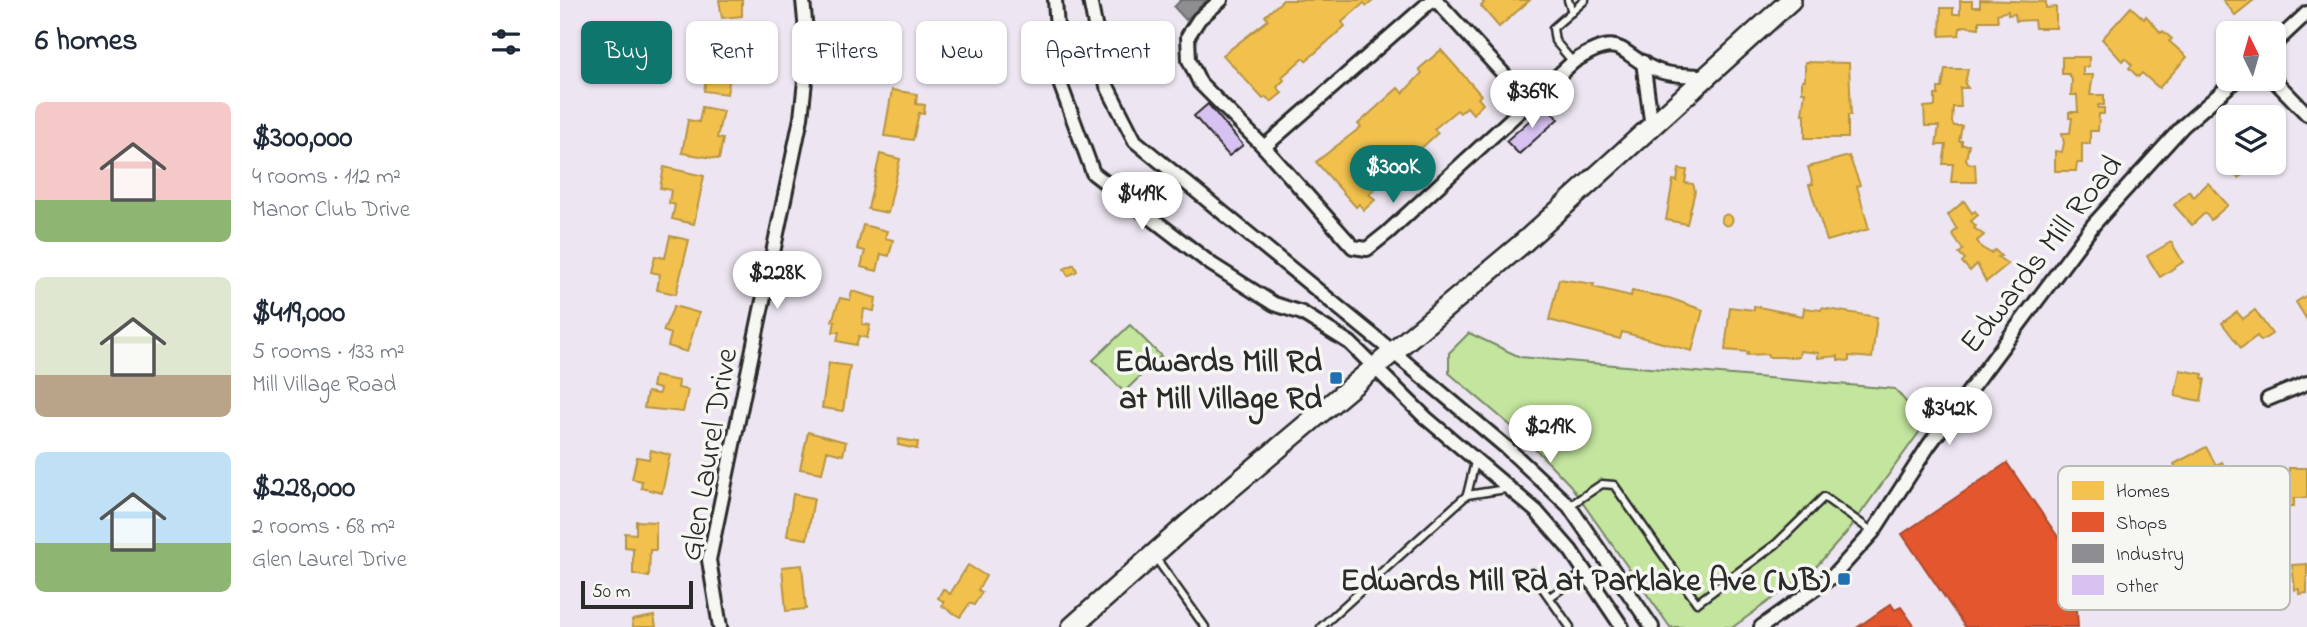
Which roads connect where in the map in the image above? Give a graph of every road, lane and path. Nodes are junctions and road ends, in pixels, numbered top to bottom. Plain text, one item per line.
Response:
1 (803, 0) edge
2 (1055, 0) edge
3 (1090, 0) edge
4 (1221, 0) edge
5 (1434, 0) edge
6 (1568, 0) edge
7 (1586, 0) edge
8 (1791, 0) edge
9 (1572, 12) junction
10 (2307, 13) edge
11 (2286, 33) edge
12 (1573, 62) junction
13 (1643, 62) junction
14 (1707, 77) junction
15 (2223, 91) edge
16 (2285, 91) edge
17 (1530, 103) junction
18 (2307, 114) edge
19 (1652, 127) junction
20 (1264, 147) junction
21 (1393, 352) junction
22 (1374, 369) junction
23 (2307, 383) edge
24 (2268, 399) dead end
25 (1476, 460) junction
26 (1509, 489) junction
27 (1467, 495) junction
28 (1569, 506) junction
29 (1873, 532) junction
30 (1153, 555) junction
31 (1585, 572) junction
32 (1532, 573) dead end
33 (1550, 597) junction
34 (720, 627) edge
35 (1072, 627) edge
36 (1205, 627) edge
37 (1321, 627) edge
38 (1570, 627) edge
39 (1622, 627) edge
40 (1652, 627) edge
41 (1761, 627) edge

1 - 34 street, Glen Laurel Drive
2 - 22 street
3 - 21 street
4 - 20 street
5 - 17 street
5 - 20 street
6 - 9 lane
7 - 9 lane
8 - 14 main road
9 - 12 lane
10 - 11 street
12 - 13 street
12 - 17 street
13 - 14 street
13 - 19 street
14 - 19 main road
15 - 29 street, Edwards Mill Road
16 - 18 street
17 - 20 street
19 - 21 main road
21 - 22 main road
21 - 28 street
22 - 25 street
22 - 30 main road
23 - 24 street
25 - 26 street
25 - 27 lane
26 - 27 lane
26 - 31 street
27 - 37 lane
28 - 29 lane
28 - 40 street
29 - 41 street, Edwards Mill Road
30 - 35 main road
30 - 36 lane
31 - 33 lane
31 - 39 street
32 - 33 lane
33 - 38 lane

